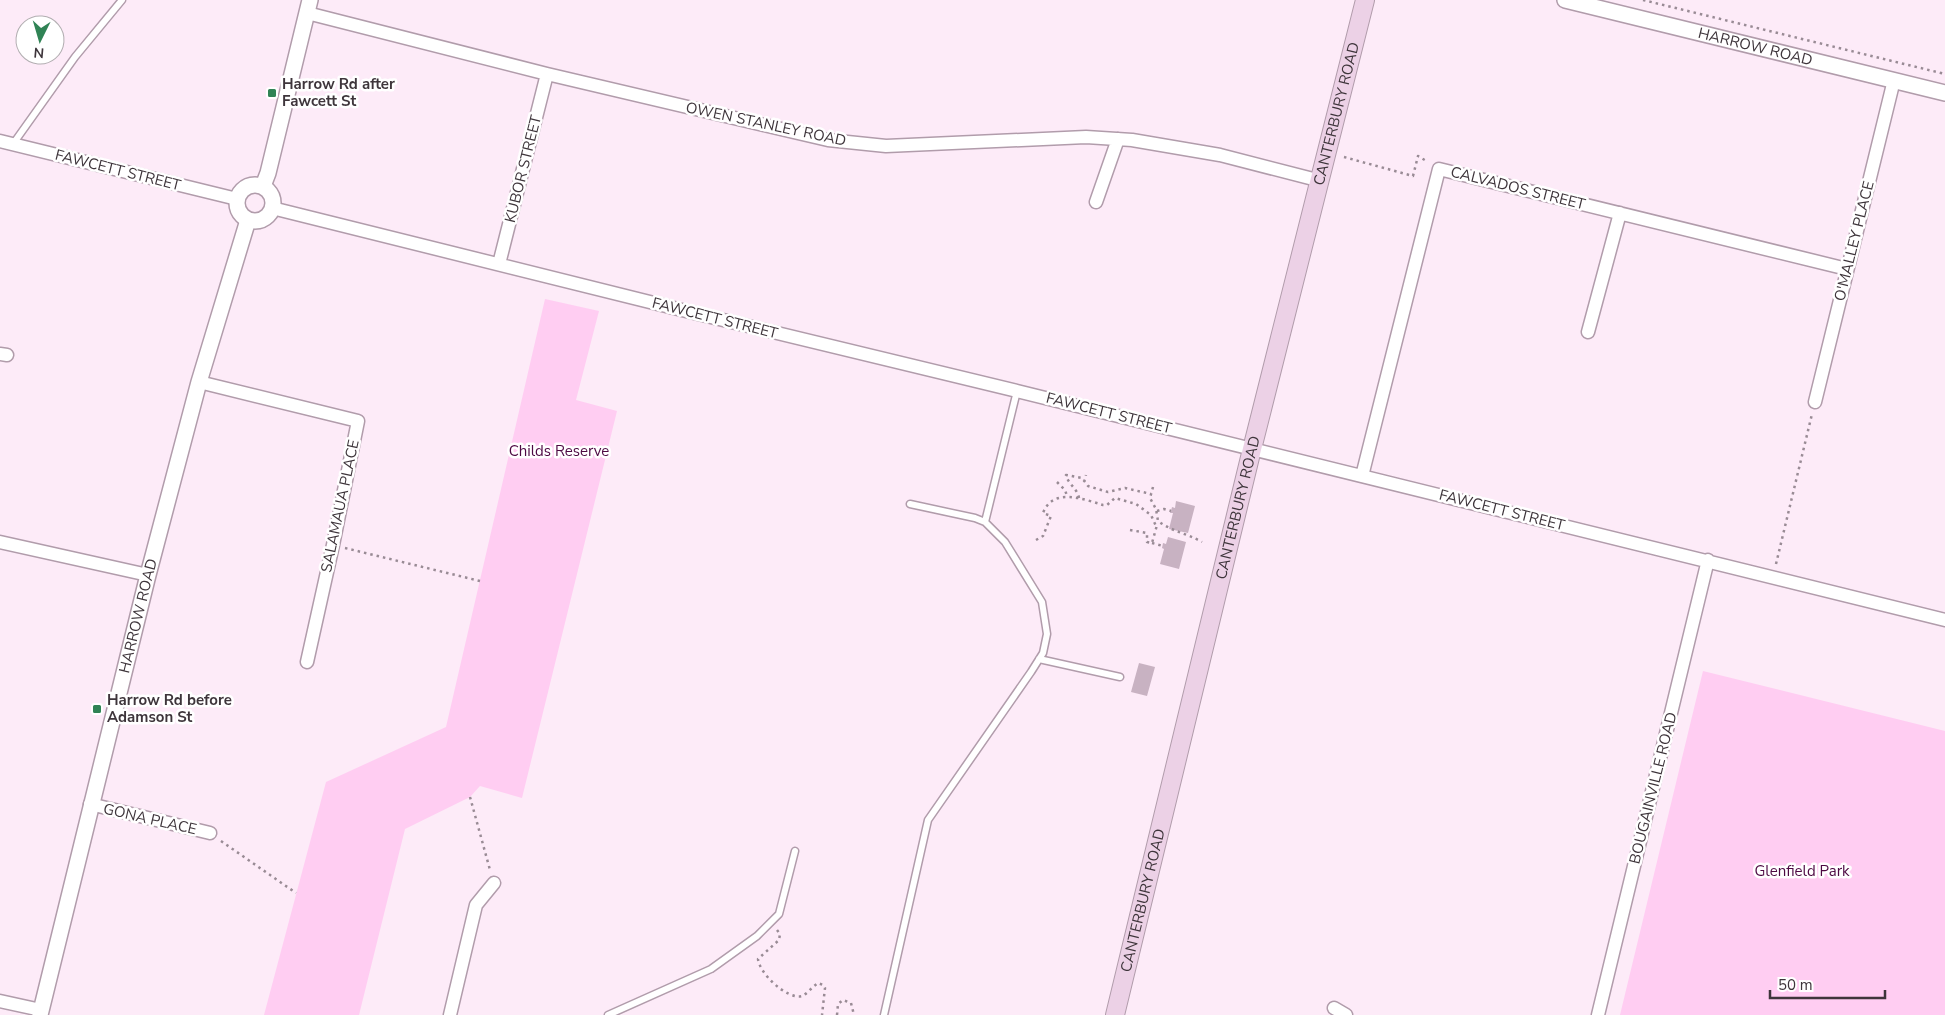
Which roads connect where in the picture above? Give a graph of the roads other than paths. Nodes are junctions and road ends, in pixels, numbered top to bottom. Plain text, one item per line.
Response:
1 (122, 0) edge
2 (1365, 0) edge
3 (1565, 0) edge
4 (309, 7) edge
5 (547, 74) junction
6 (1894, 80) junction
7 (1945, 93) edge
8 (1118, 139) junction
9 (0, 141) edge
10 (13, 144) junction
11 (1321, 181) junction
12 (263, 186) junction
13 (237, 199) junction
14 (1096, 202) dead end
15 (272, 208) junction
16 (1620, 213) junction
17 (248, 220) junction
18 (499, 264) junction
19 (1847, 269) junction
20 (1588, 332) dead end
21 (199, 382) junction
22 (1017, 391) junction
23 (1815, 402) road end
24 (1252, 449) junction
25 (1362, 476) junction
26 (910, 504) dead end
27 (985, 522) junction
28 (0, 542) edge
29 (1708, 560) junction
30 (148, 575) junction
31 (1945, 620) edge
32 (1039, 660) junction
33 (307, 662) dead end
34 (1120, 677) dead end
35 (90, 804) junction
36 (210, 833) road end
37 (795, 852) dead end
38 (494, 883) road end
39 (0, 1001) edge
40 (1334, 1008) dead end
41 (40, 1013) edge
42 (450, 1015) edge
43 (608, 1015) edge
44 (884, 1015) edge
45 (1115, 1015) edge
46 (1346, 1015) edge
47 (1598, 1015) edge

1 - 10 lane
2 - 11 main road, CANTERBURY ROAD
3 - 6 street, HARROW ROAD
4 - 5 street, OWEN STANLEY ROAD
4 - 12 street
5 - 8 street, OWEN STANLEY ROAD
5 - 18 street, KUBOR STREET
6 - 7 street, HARROW ROAD
6 - 19 street, O'MALLEY PLACE
8 - 11 street, OWEN STANLEY ROAD
8 - 14 street
9 - 10 street, FAWCETT STREET
10 - 13 street, FAWCETT STREET
11 - 24 main road, CANTERBURY ROAD
12 - 13 street
12 - 15 street
13 - 17 street
15 - 17 street
15 - 18 street, FAWCETT STREET
16 - 19 street, CALVADOS STREET
16 - 20 street
16 - 25 street, CALVADOS STREET
17 - 21 street, HARROW ROAD
18 - 22 street, FAWCETT STREET
19 - 23 street, O'MALLEY PLACE
21 - 30 street, HARROW ROAD
21 - 33 street, SALAMAUA PLACE
22 - 24 street, FAWCETT STREET
22 - 27 lane
24 - 25 street, FAWCETT STREET
24 - 45 main road, CANTERBURY ROAD
25 - 29 street, FAWCETT STREET
26 - 27 lane
27 - 32 lane
28 - 30 street
29 - 31 street, FAWCETT STREET
29 - 47 street, BOUGAINVILLE ROAD
30 - 35 street, HARROW ROAD
32 - 34 lane
32 - 44 lane
35 - 36 street, GONA PLACE
35 - 41 street, HARROW ROAD
37 - 43 lane
38 - 42 street
39 - 41 street
40 - 46 street

